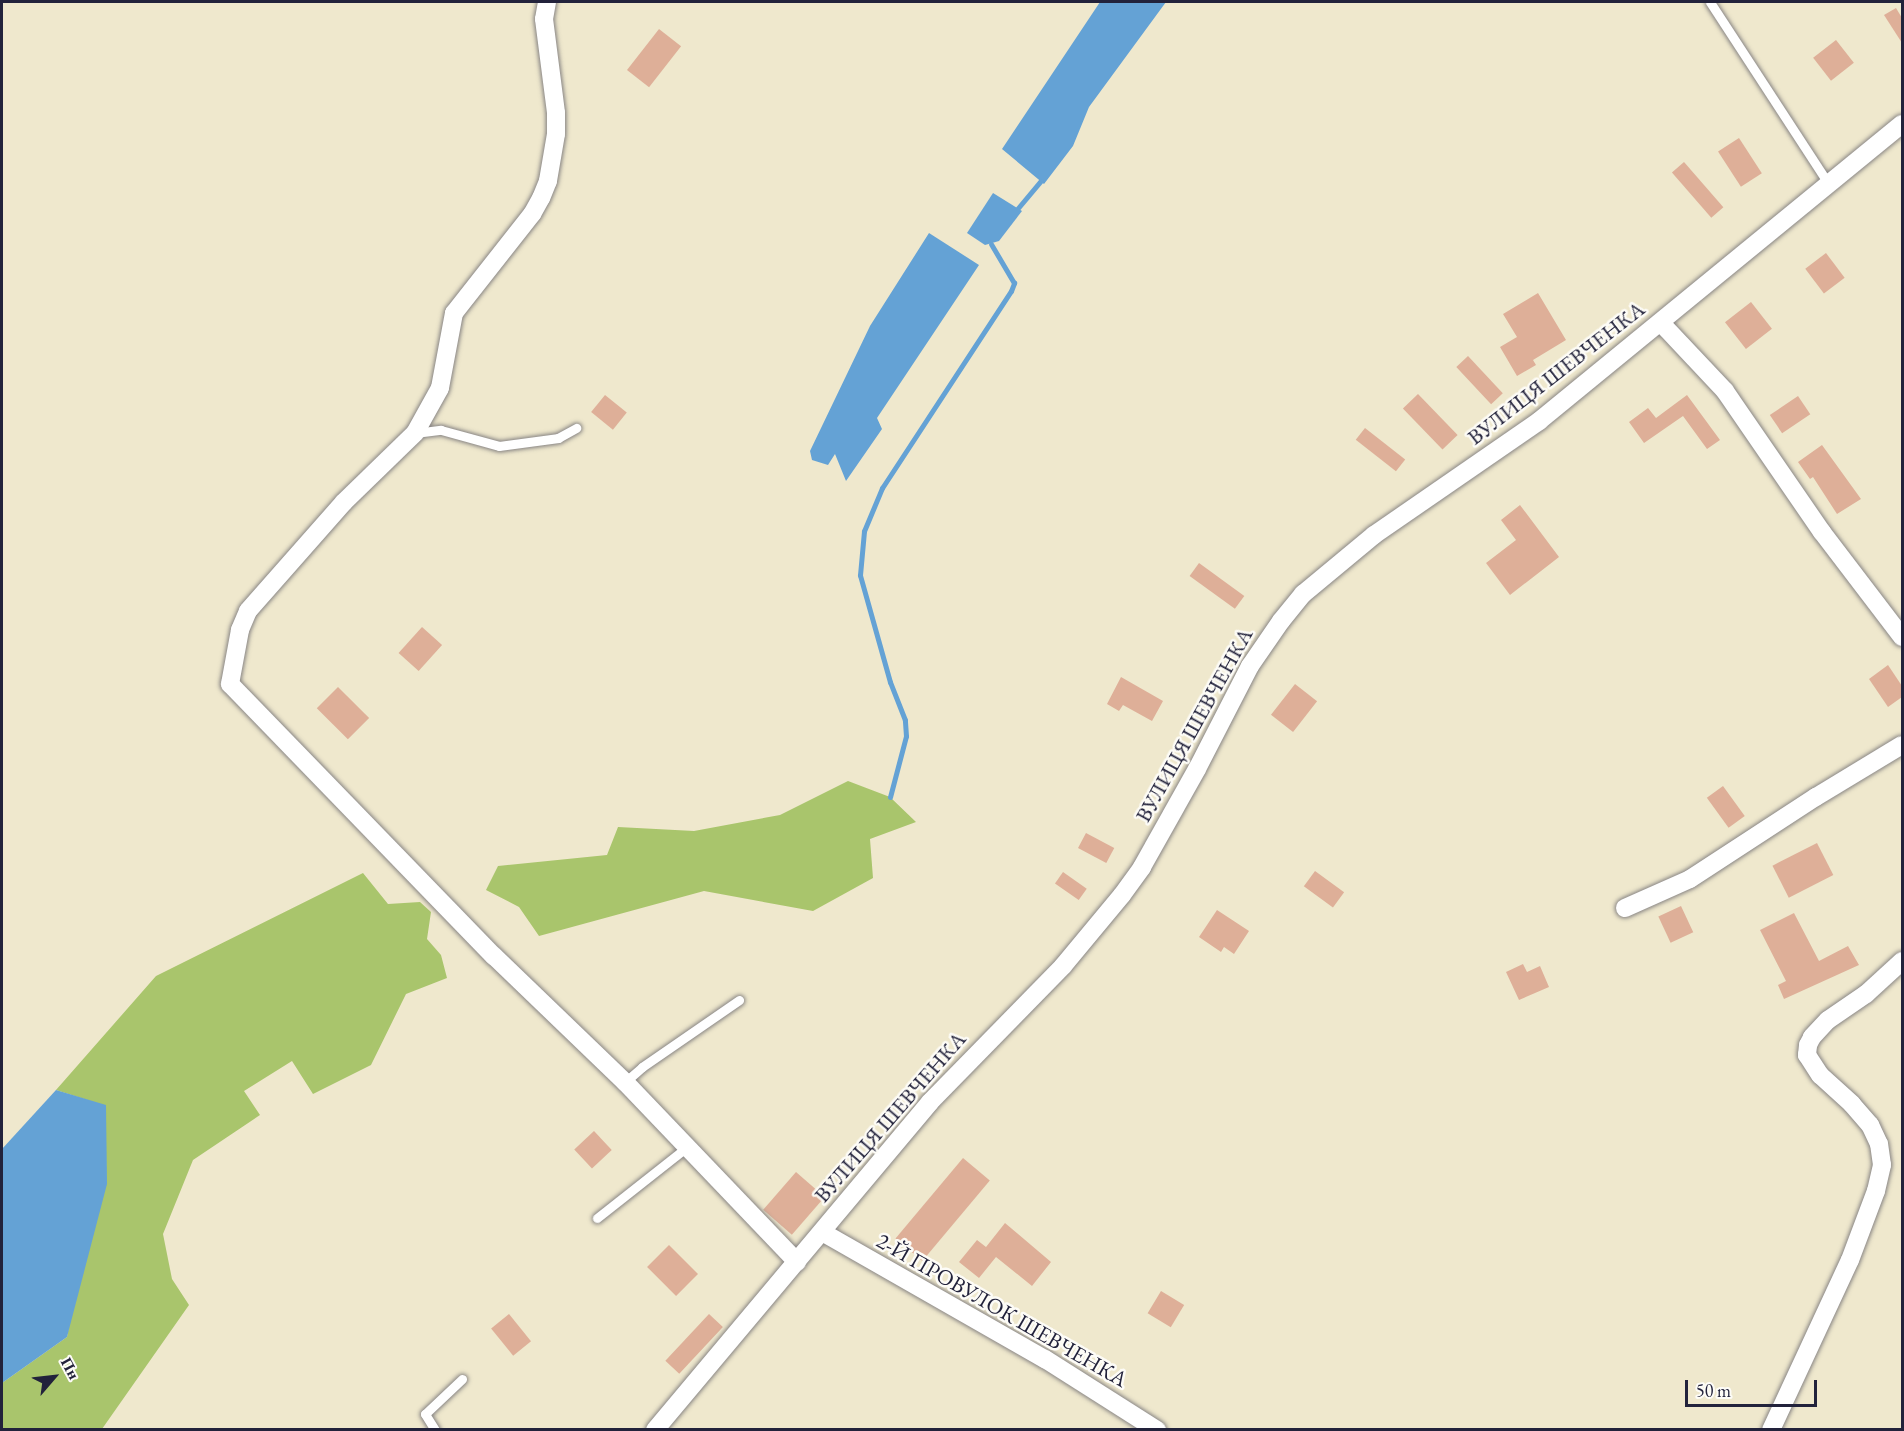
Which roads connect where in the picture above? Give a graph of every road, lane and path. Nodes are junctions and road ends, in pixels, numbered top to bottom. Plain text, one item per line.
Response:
1 (547, 2) edge
2 (1710, 2) edge
3 (1902, 124) edge
4 (1828, 183) junction
5 (1661, 323) junction
6 (576, 428) dead end
7 (415, 433) junction
8 (1902, 637) edge
9 (1902, 745) edge
10 (1625, 908) dead end
11 (1902, 961) edge
12 (739, 1000) dead end
13 (626, 1082) junction
14 (687, 1147) junction
15 (597, 1218) dead end
16 (822, 1232) junction
17 (797, 1262) junction
18 (462, 1379) dead end
19 (435, 1430) edge
20 (655, 1430) edge
21 (1157, 1430) edge
22 (1771, 1430) edge

1 - 7 street
2 - 4 lane
3 - 4 street, ВУЛИЦЯ ШЕВЧЕНКА
4 - 5 street, ВУЛИЦЯ ШЕВЧЕНКА
5 - 8 street
5 - 16 street, ВУЛИЦЯ ШЕВЧЕНКА
6 - 7 lane
7 - 13 street
9 - 10 street
11 - 22 street
12 - 13 lane
13 - 14 street
14 - 15 lane
14 - 17 street
16 - 17 street, ВУЛИЦЯ ШЕВЧЕНКА
16 - 21 street, 2-Й ПРОВУЛОК ШЕВЧЕНКА
17 - 20 street, ВУЛИЦЯ ШЕВЧЕНКА
18 - 19 lane

